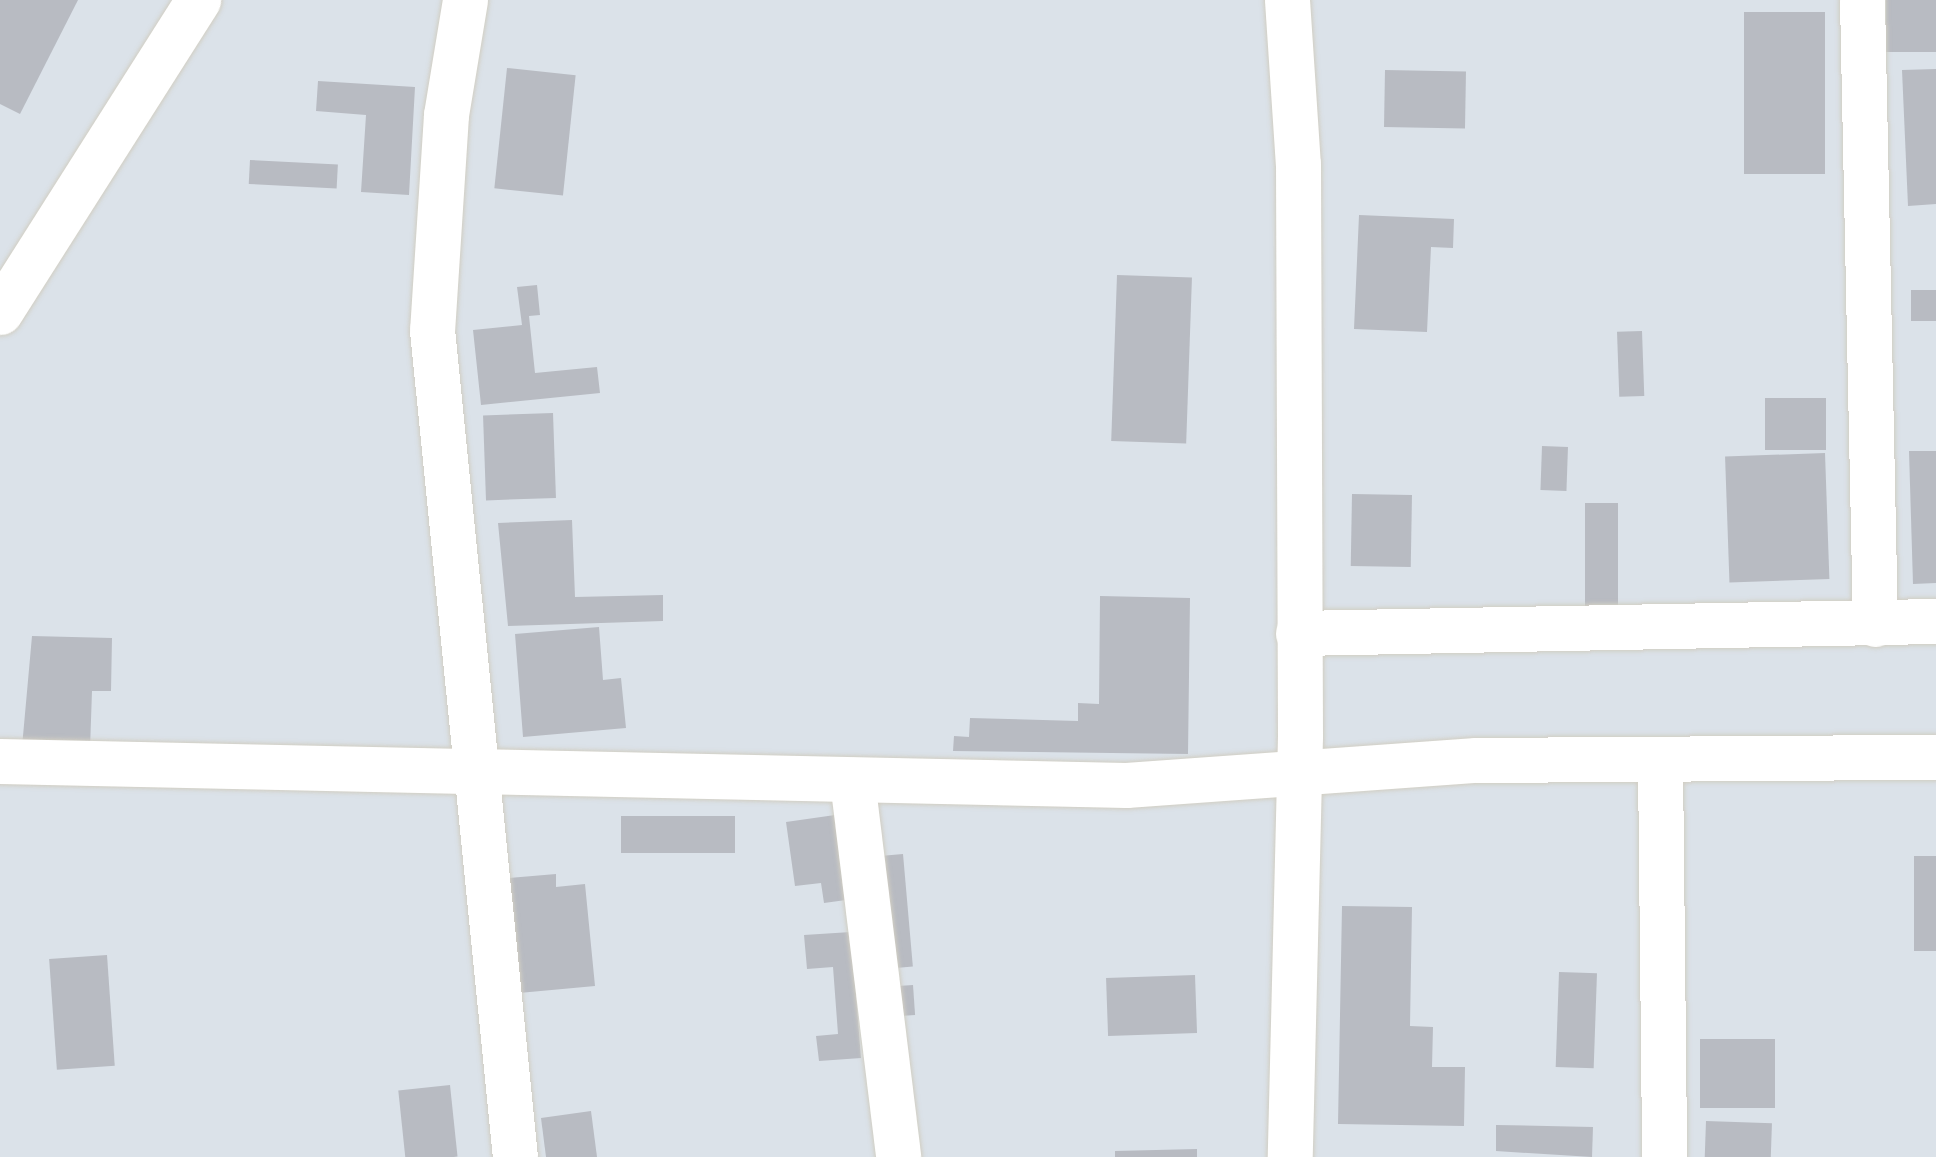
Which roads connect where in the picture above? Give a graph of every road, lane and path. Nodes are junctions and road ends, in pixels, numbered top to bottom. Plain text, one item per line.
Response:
1 (198, 0) edge
2 (465, 0) edge
3 (1287, 0) edge
4 (1862, 0) edge
5 (0, 312) edge
6 (1936, 622) edge
7 (1874, 624) junction
8 (1298, 633) junction
9 (1936, 757) edge
10 (0, 761) edge
11 (1660, 762) junction
12 (471, 772) junction
13 (1299, 773) junction
14 (852, 780) junction
15 (515, 1157) edge
16 (898, 1157) edge
17 (1290, 1157) edge
18 (1664, 1157) edge

1 - 5 street
2 - 12 street
3 - 8 street
4 - 7 street
6 - 7 street
7 - 8 street
8 - 13 street
9 - 11 street
10 - 12 street
11 - 13 street
11 - 18 street
12 - 14 street
12 - 15 street
13 - 14 street
13 - 17 street
14 - 16 street

